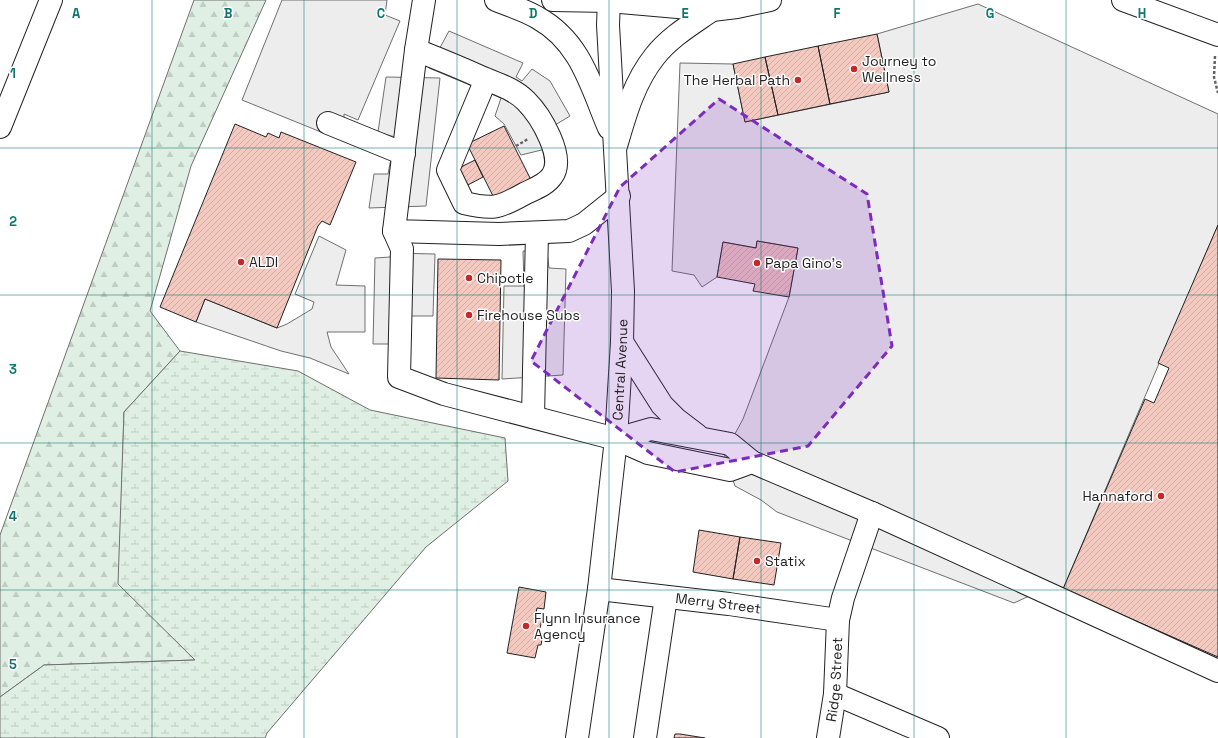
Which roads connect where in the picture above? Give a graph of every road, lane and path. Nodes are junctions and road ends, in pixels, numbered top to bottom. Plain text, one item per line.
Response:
1 (51, 0) edge
2 (424, 0) edge
3 (496, 0) edge
4 (553, 0) edge
5 (770, 0) edge
6 (1123, 0) edge
7 (609, 1) edge
8 (712, 10) junction
9 (1217, 32) edge
10 (416, 50) junction
11 (1218, 73) edge
12 (1214, 77) junction
13 (486, 79) junction
14 (1218, 92) edge
15 (328, 123) dead end
16 (0, 127) edge
17 (616, 146) junction
18 (404, 154) junction
19 (619, 196) junction
20 (502, 207) junction
21 (394, 231) junction
22 (537, 233) junction
23 (499, 234) junction
24 (622, 342) junction
25 (533, 417) junction
26 (700, 437) junction
27 (616, 439) junction
28 (752, 462) junction
29 (872, 512) junction
30 (599, 589) junction
31 (666, 597) junction
32 (838, 620) junction
33 (1218, 671) edge
34 (835, 694) junction
35 (576, 738) edge
36 (645, 738) edge
37 (828, 738) edge
38 (938, 738) edge

1 - 16 main road
2 - 10 main road
3 - 17 main road
4 - 7 main road
5 - 8 main road
6 - 9 main road
7 - 8 main road
7 - 17 main road, Central Avenue
8 - 17 main road
9 - 12 path
10 - 13 main road
10 - 18 main road
11 - 12 path
12 - 14 path
13 - 20 main road
13 - 20 main road
15 - 18 main road
17 - 19 main road, Central Avenue
18 - 21 main road
19 - 22 main road
19 - 24 main road, Central Avenue
20 - 23 main road
21 - 23 main road
21 - 25 main road
22 - 23 main road
22 - 25 main road
24 - 26 main road
24 - 27 main road, Central Avenue
25 - 27 main road
26 - 27 main road
26 - 28 main road
27 - 28 main road
27 - 30 main road, Central Avenue
28 - 29 main road
29 - 32 main road, Ridge Street
29 - 33 main road
30 - 31 main road, Merry Street
30 - 35 main road, Central Avenue
31 - 32 main road, Merry Street
31 - 36 main road
32 - 34 main road, Ridge Street
34 - 37 main road, Ridge Street
34 - 38 main road

